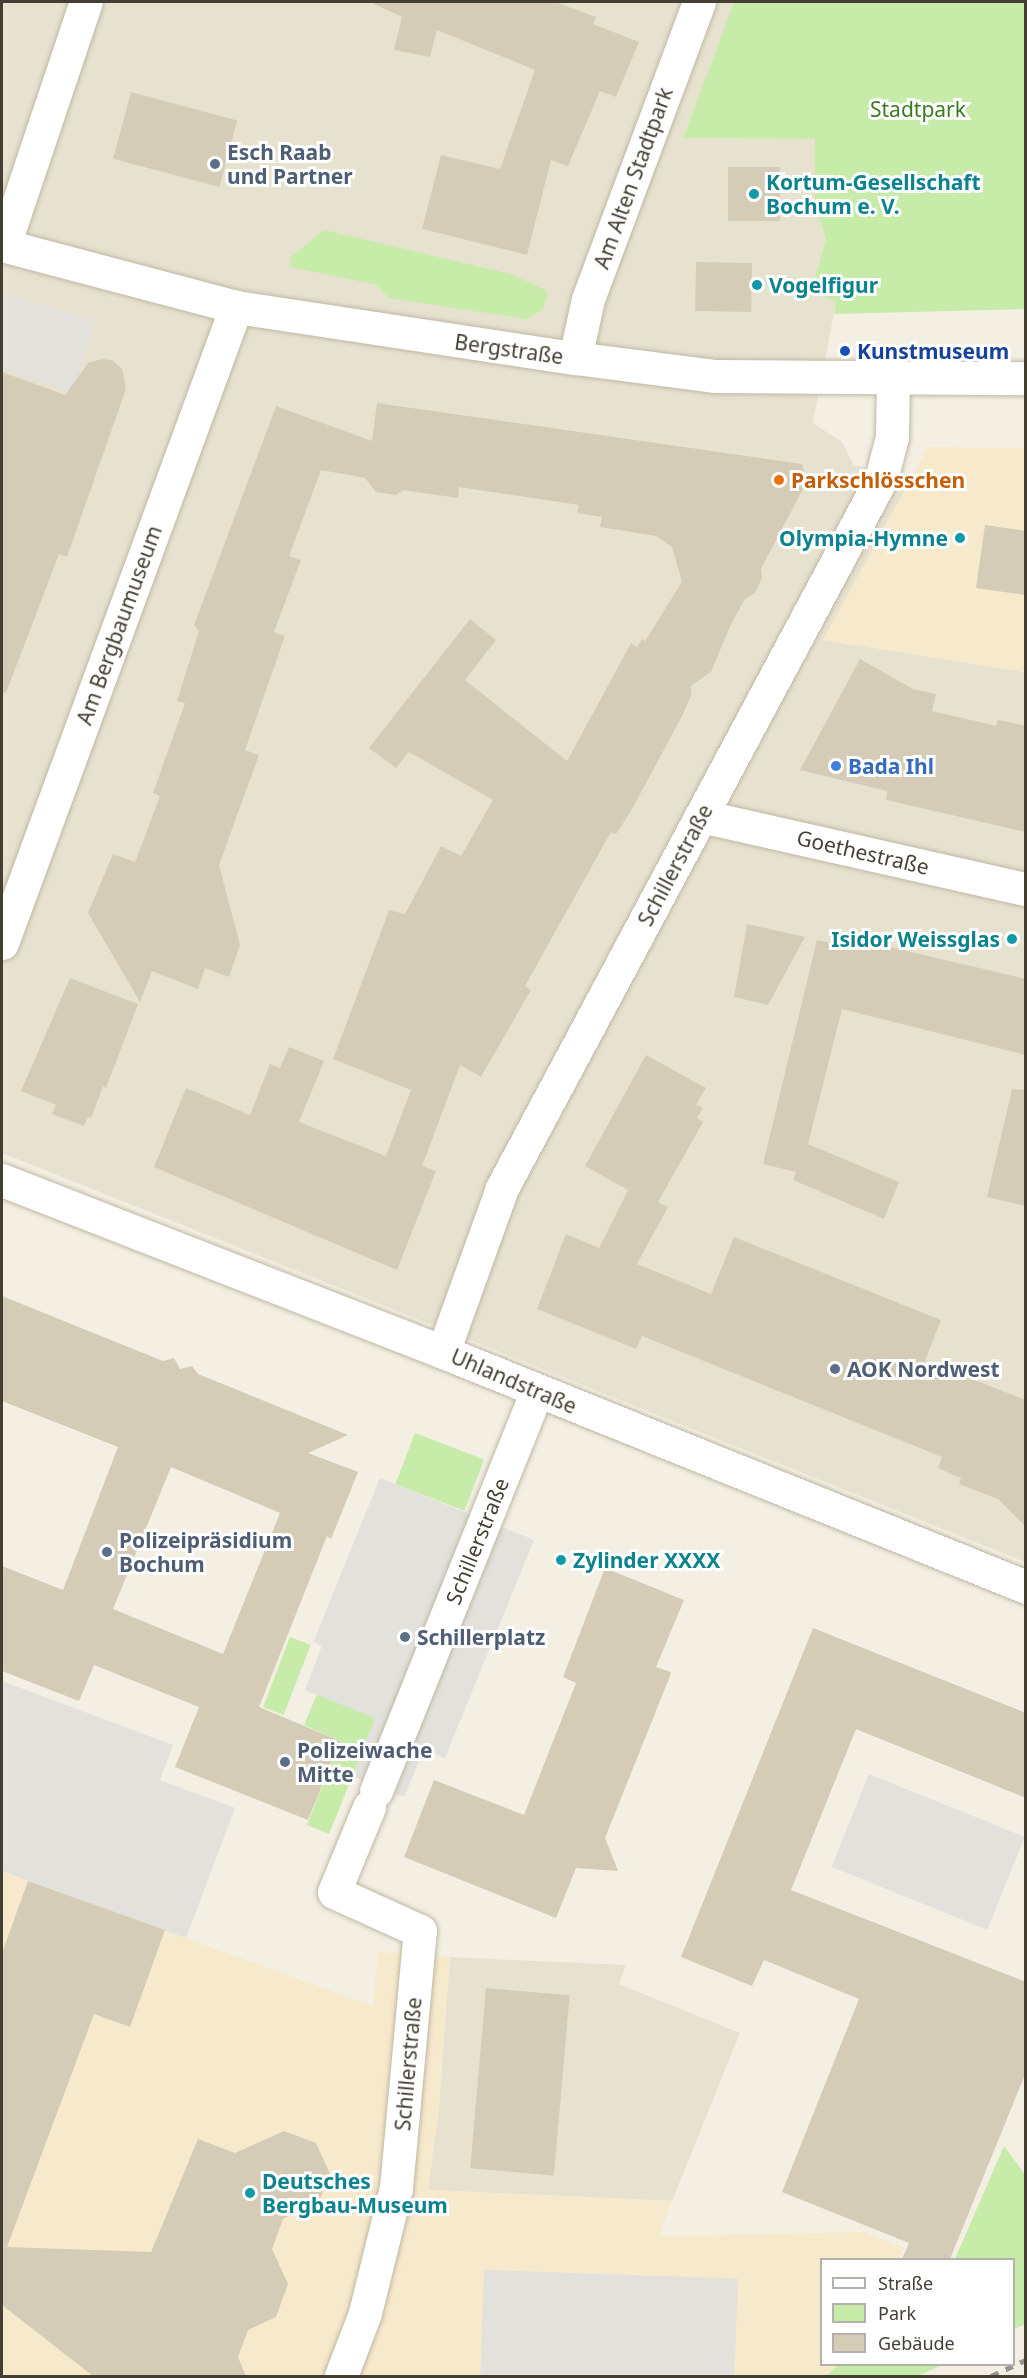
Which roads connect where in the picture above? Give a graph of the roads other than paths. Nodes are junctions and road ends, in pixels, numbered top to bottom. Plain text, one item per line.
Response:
1 (86, 2) edge
2 (699, 2) edge
3 (3, 245) edge
4 (236, 307) junction
5 (575, 358) junction
6 (1026, 378) edge
7 (893, 379) junction
8 (701, 816) junction
9 (1026, 889) edge
10 (2, 943) edge
11 (2, 1180) edge
12 (443, 1352) junction
13 (537, 1391) junction
14 (1026, 1587) edge
15 (341, 2376) edge

1 - 3 street
2 - 5 street, Am Alten Stadtpark
3 - 4 street, Bergstraße
4 - 5 street, Bergstraße
4 - 10 street, Am Bergbaumuseum
5 - 7 street, Bergstraße
6 - 7 street, Bergstraße
7 - 8 street, Schillerstraße
8 - 9 street, Goethestraße
8 - 12 street, Schillerstraße
11 - 12 street, Uhlandstraße
12 - 13 street, Uhlandstraße
13 - 14 street, Uhlandstraße
13 - 15 street, Schillerstraße

